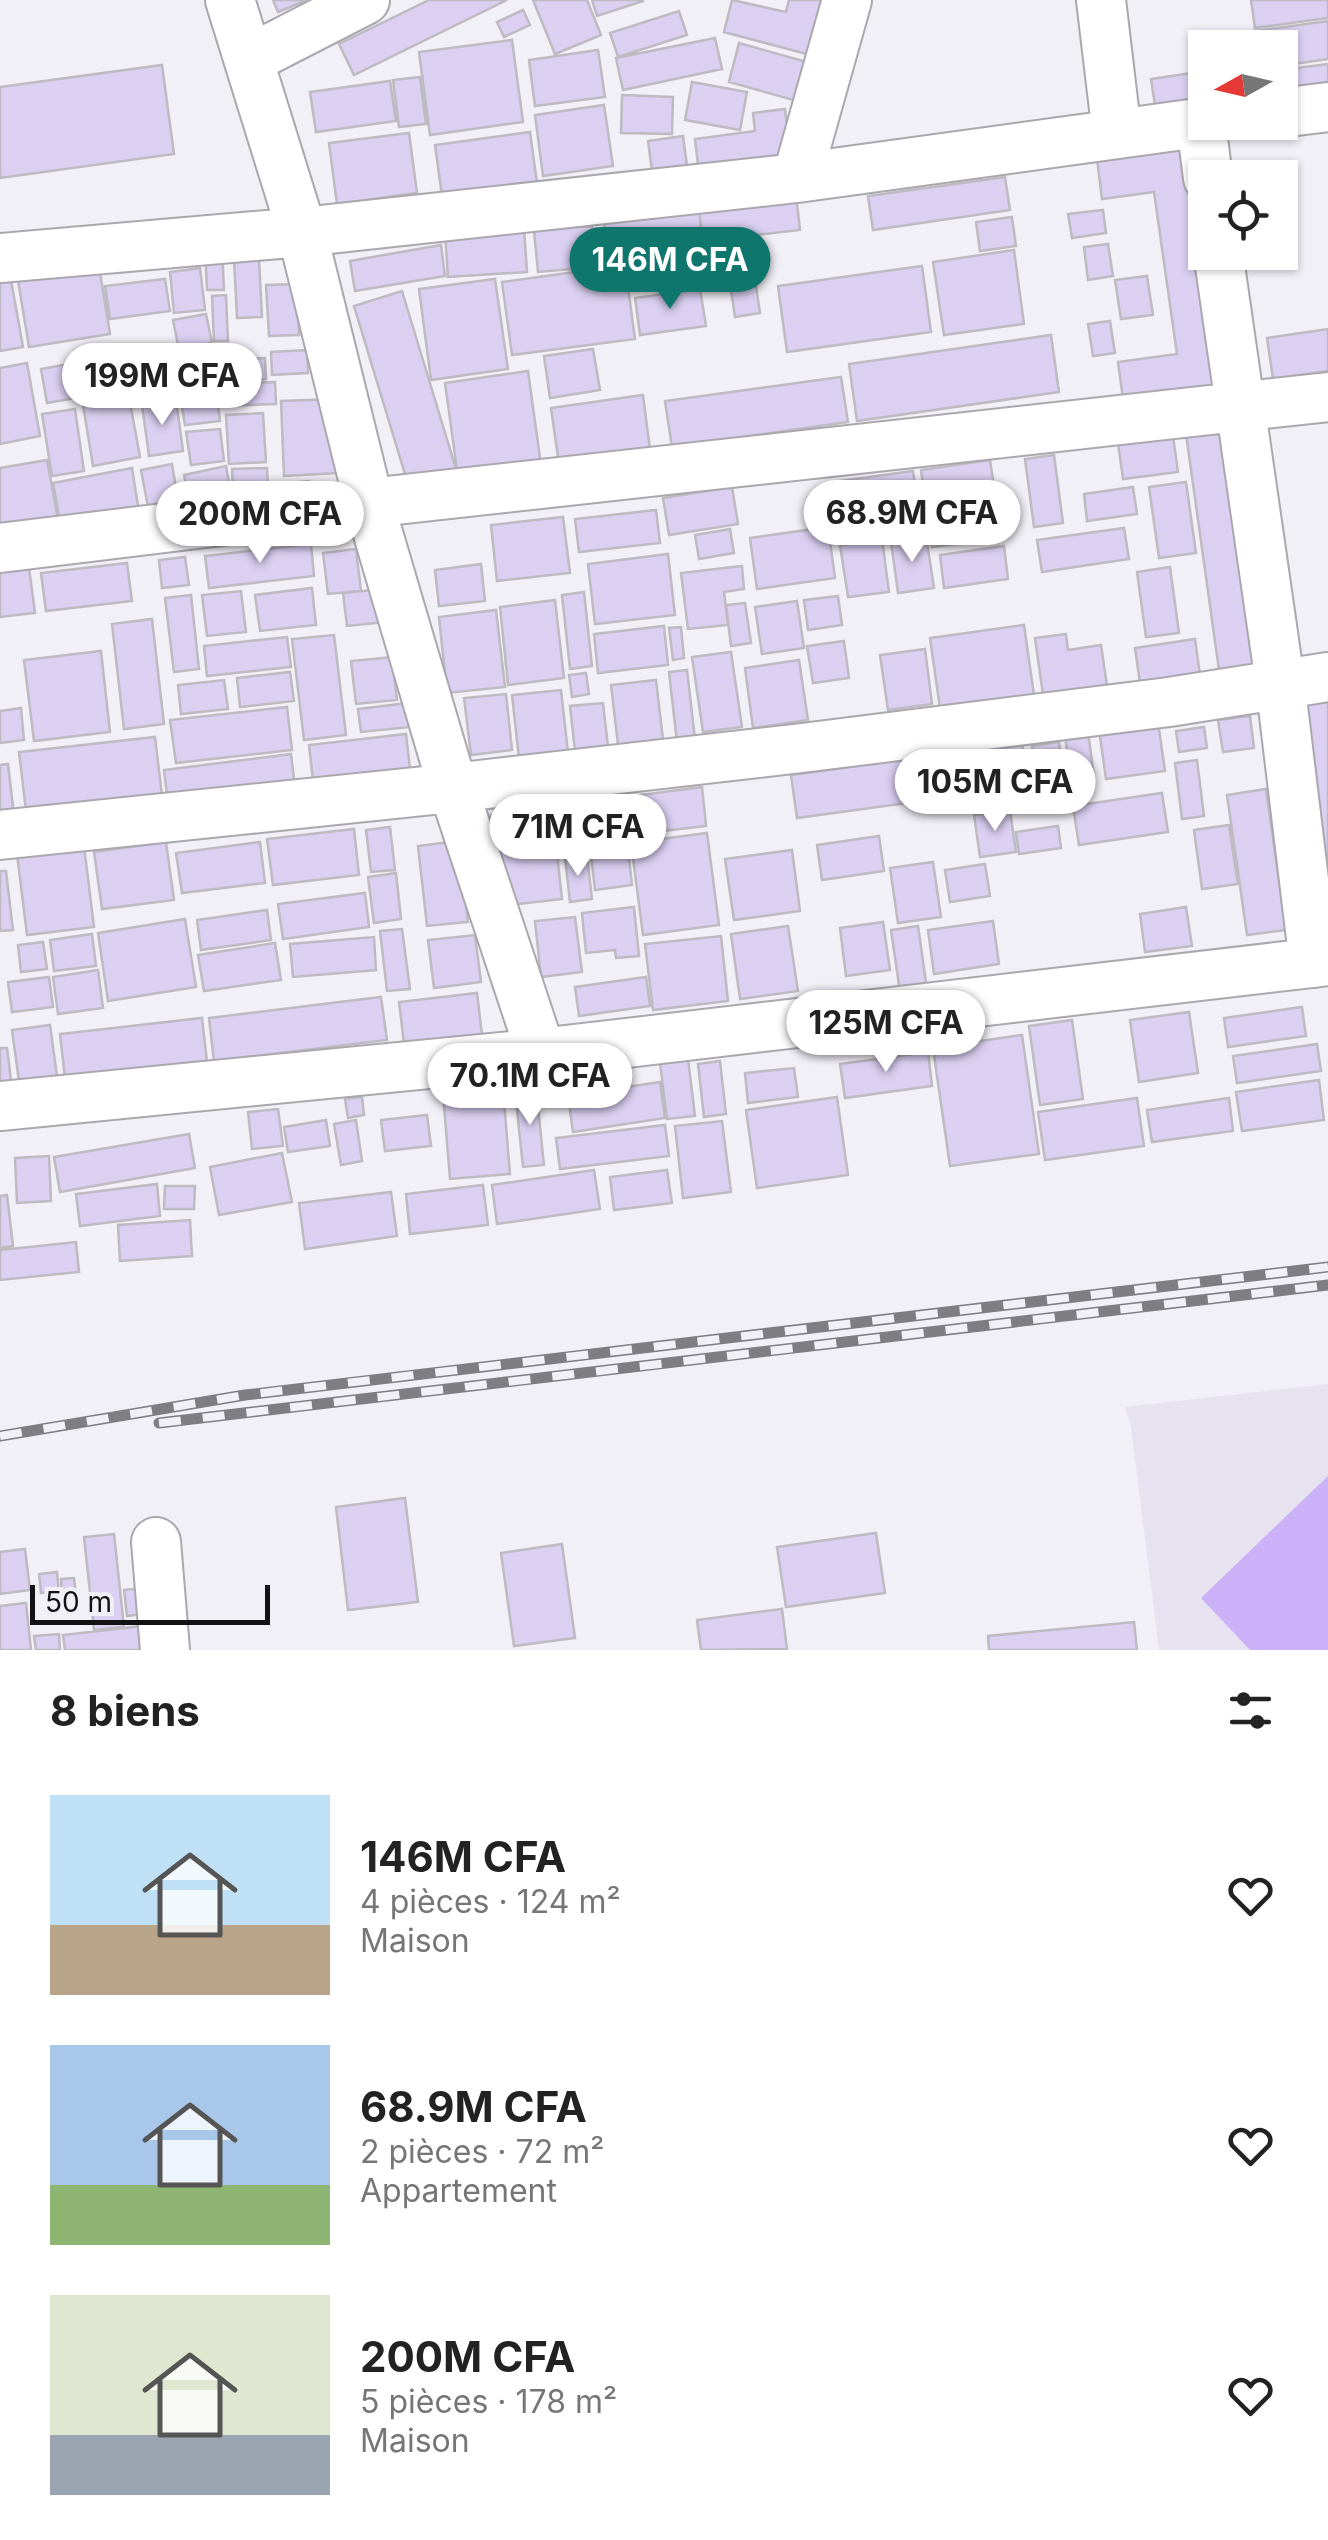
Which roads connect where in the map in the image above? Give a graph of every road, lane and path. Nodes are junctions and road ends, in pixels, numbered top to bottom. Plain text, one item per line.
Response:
1 (230, 0) edge
2 (366, 0) edge
3 (847, 0) edge
4 (1101, 0) edge
5 (250, 58) junction
6 (1328, 107) edge
7 (1298, 111) edge
8 (1188, 124) edge
9 (1117, 134) junction
10 (798, 178) junction
11 (302, 232) junction
12 (0, 258) edge
13 (1220, 270) edge
14 (1328, 397) edge
15 (1238, 409) junction
16 (369, 502) junction
17 (0, 548) edge
18 (1328, 677) edge
19 (1280, 682) junction
20 (453, 788) junction
21 (0, 835) edge
22 (1321, 962) edge
23 (542, 1054) junction
24 (0, 1106) edge
25 (156, 1542) dead end
26 (165, 1650) edge

1 - 5 street
2 - 5 street
3 - 10 street
4 - 9 street
5 - 11 street
6 - 7 street
8 - 9 street
9 - 10 street
10 - 11 street
11 - 12 street
11 - 16 street
13 - 15 street
14 - 15 street
15 - 16 street
15 - 19 street
16 - 17 street
16 - 20 street
18 - 19 street
19 - 20 street
19 - 22 street
20 - 21 street
20 - 23 street
22 - 23 street
23 - 24 street
25 - 26 street

